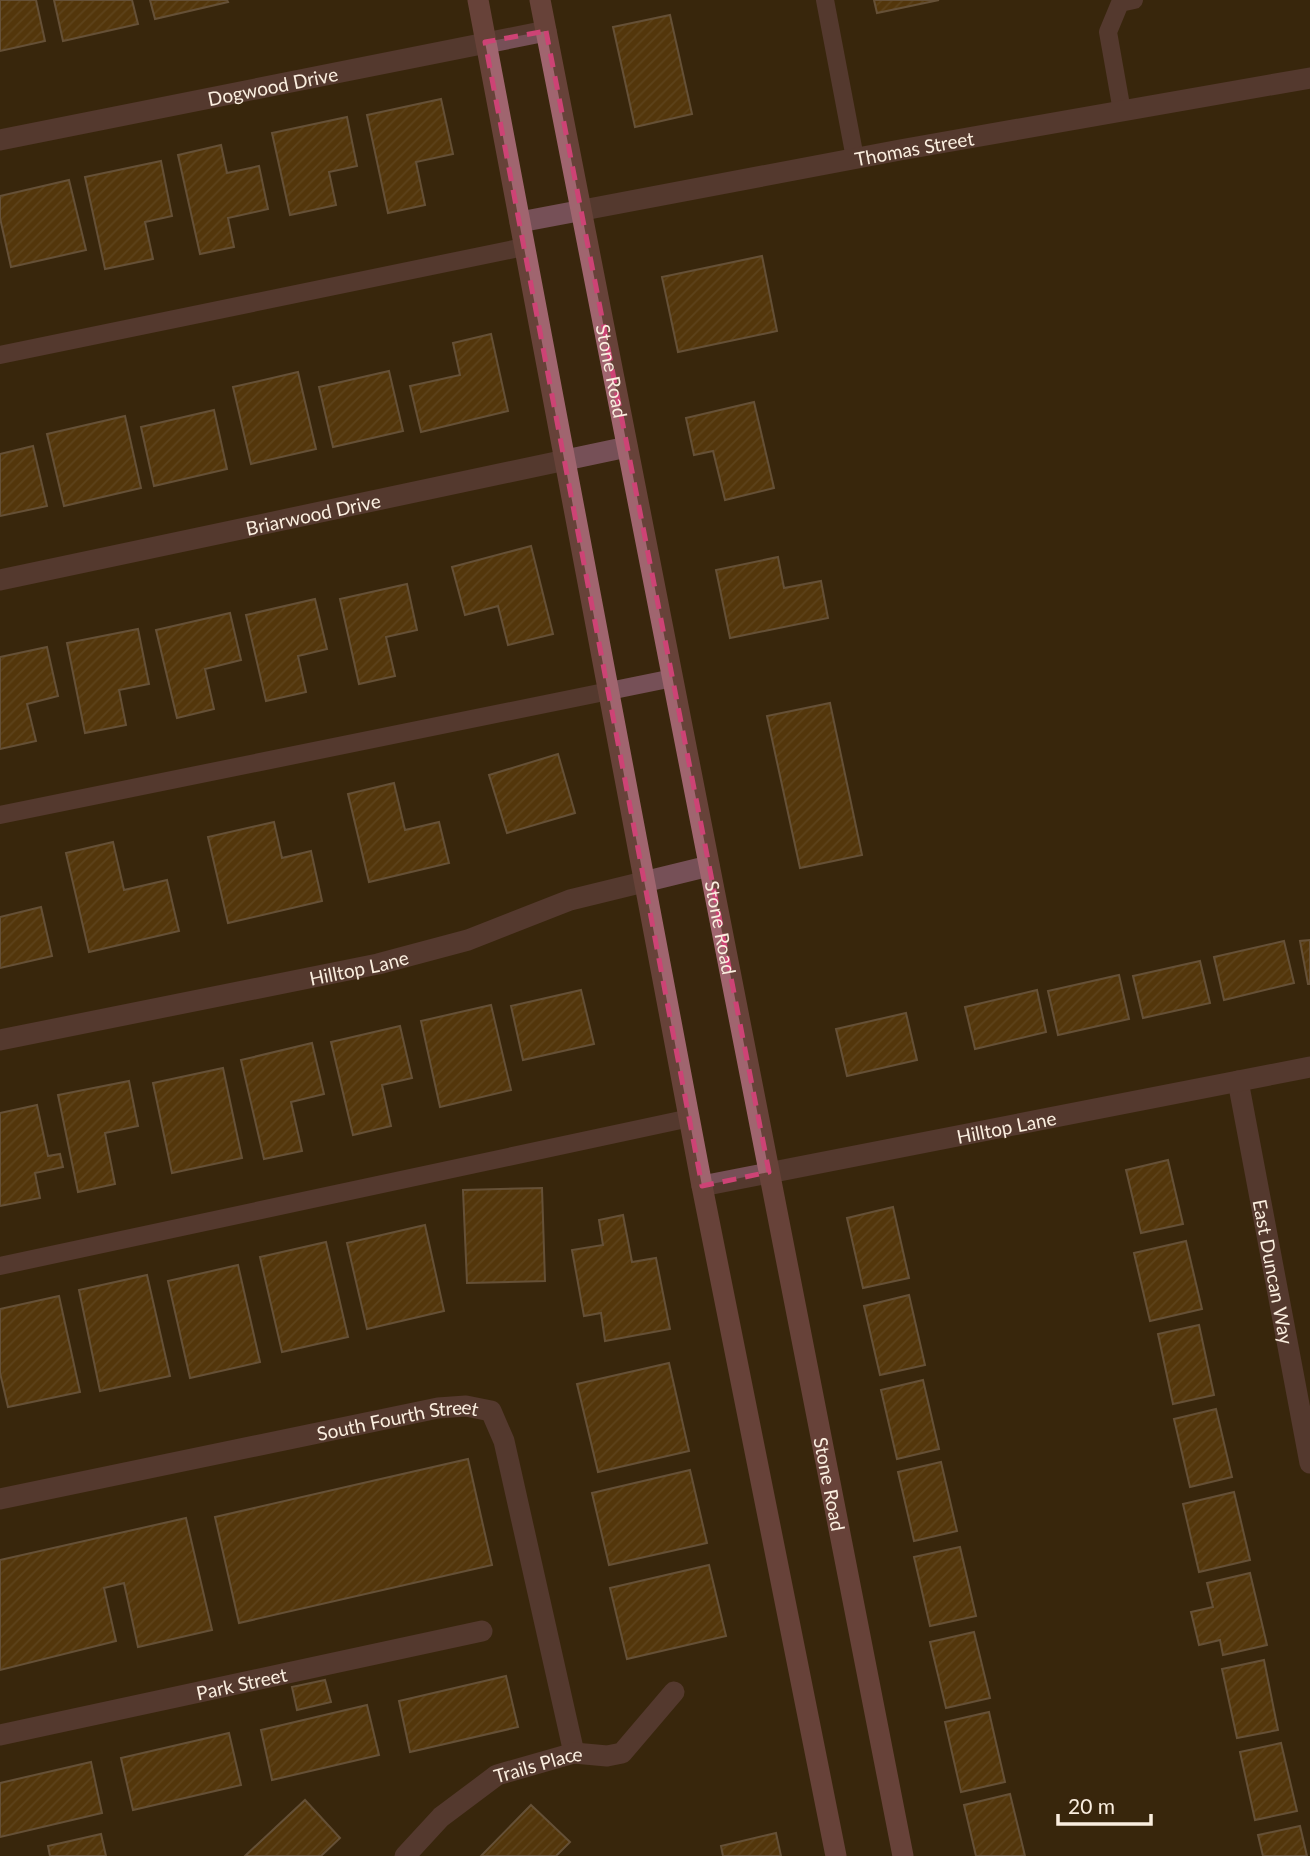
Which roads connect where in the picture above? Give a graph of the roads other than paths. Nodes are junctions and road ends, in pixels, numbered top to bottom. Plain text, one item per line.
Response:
1 (478, 0) edge
2 (540, 0) edge
3 (825, 0) edge
4 (1134, 0) edge
5 (546, 31) junction
6 (485, 42) junction
7 (1310, 78) edge
8 (1122, 111) junction
9 (0, 140) edge
10 (855, 158) junction
11 (581, 210) junction
12 (520, 222) junction
13 (524, 247) junction
14 (0, 355) edge
15 (627, 447) junction
16 (565, 460) junction
17 (0, 580) edge
18 (673, 678) junction
19 (609, 692) junction
20 (0, 815) edge
21 (709, 866) junction
22 (644, 880) junction
23 (0, 1040) edge
24 (1310, 1067) edge
25 (1238, 1081) junction
26 (690, 1118) junction
27 (769, 1171) junction
28 (702, 1186) junction
29 (0, 1266) edge
30 (1310, 1463) edge
31 (0, 1499) edge
32 (482, 1631) dead end
33 (674, 1692) dead end
34 (0, 1735) edge
35 (574, 1753) junction
36 (405, 1856) edge
37 (836, 1856) edge
38 (903, 1856) edge

1 - 6 main road
2 - 5 main road, Stone Road
3 - 10 lane
4 - 8 lane
5 - 6 street, Dogwood Drive
5 - 11 main road, Stone Road
6 - 9 street, Dogwood Drive
6 - 12 main road
7 - 8 street, Thomas Street
8 - 10 street, Thomas Street
10 - 11 street, Thomas Street
11 - 12 street, Thomas Street
11 - 15 main road, Stone Road
12 - 13 main road
13 - 14 lane
13 - 16 main road
15 - 16 street, Briarwood Drive
15 - 18 main road, Stone Road
16 - 17 street, Briarwood Drive
16 - 19 main road
18 - 19 lane
18 - 21 main road, Stone Road
19 - 20 lane
19 - 22 main road
21 - 22 street, Hilltop Lane
21 - 27 main road, Stone Road
22 - 23 street, Hilltop Lane
22 - 26 main road
24 - 25 street, Hilltop Lane
25 - 27 street, Hilltop Lane
25 - 30 street, East Duncan Way
26 - 28 main road
26 - 29 lane
27 - 28 street, Hilltop Lane
27 - 38 main road, Stone Road
28 - 37 main road
31 - 35 street, South Fourth Street
32 - 34 street, Park Street
33 - 35 street, Trails Place
35 - 36 street, Trails Place

